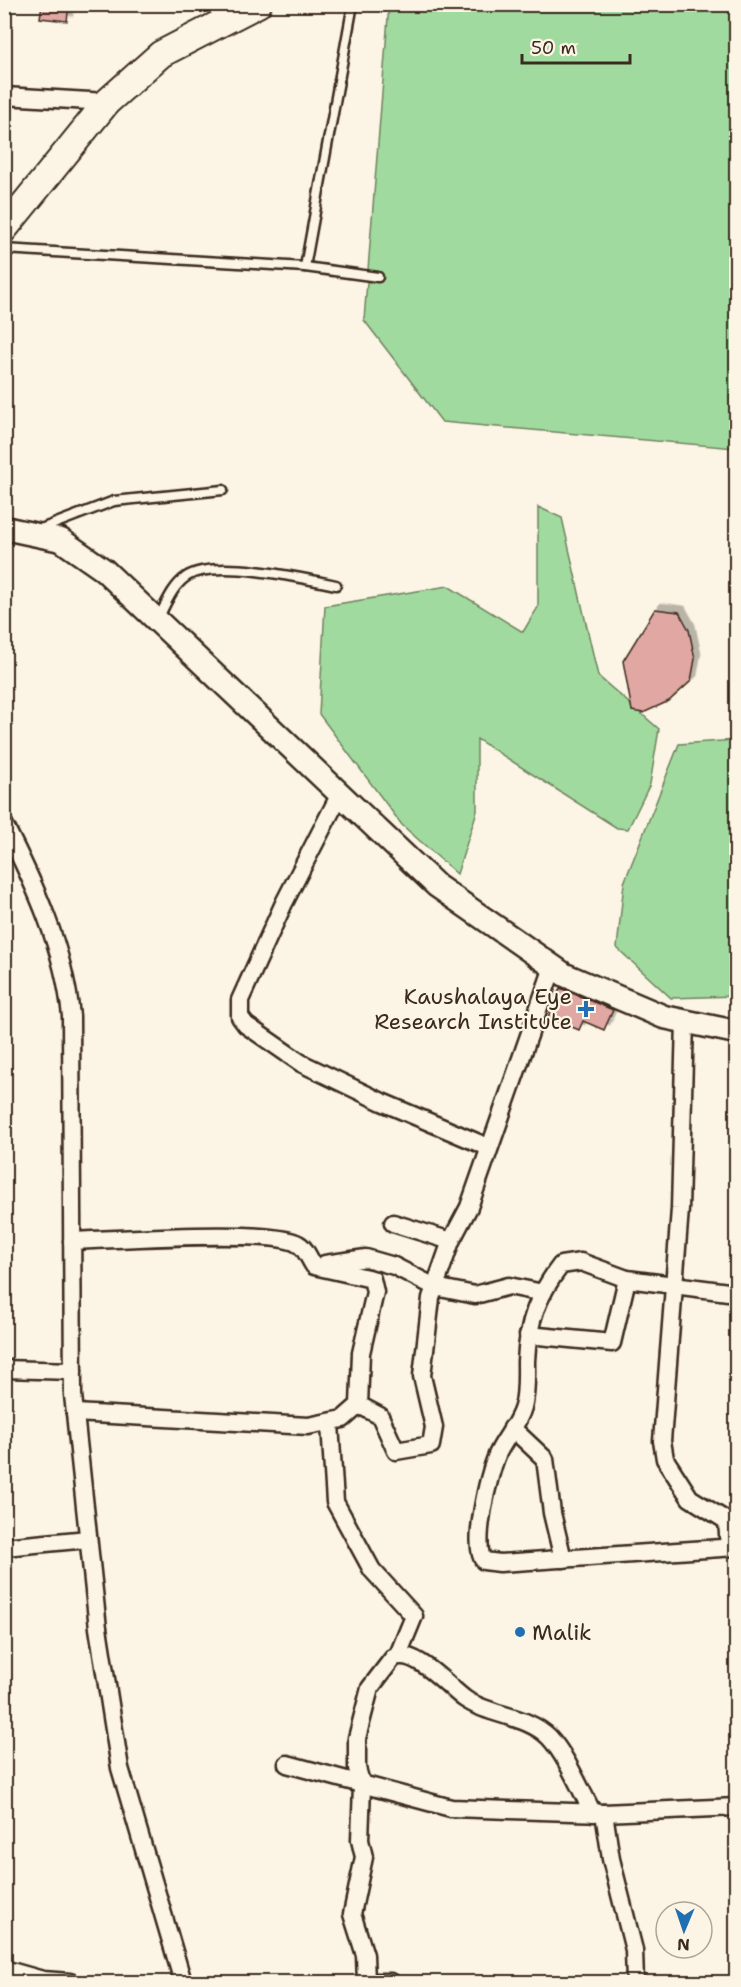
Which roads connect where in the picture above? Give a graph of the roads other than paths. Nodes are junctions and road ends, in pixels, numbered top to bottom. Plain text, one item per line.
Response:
1 (258, 4) edge
2 (353, 4) edge
3 (4, 96) edge
4 (107, 102) junction
5 (4, 229) edge
6 (4, 249) edge
7 (305, 267) junction
8 (378, 277) dead end
9 (223, 490) dead end
10 (4, 528) edge
11 (33, 532) junction
12 (336, 585) dead end
13 (157, 619) junction
14 (341, 792) junction
15 (4, 824) edge
16 (553, 967) junction
17 (686, 1021) junction
18 (736, 1032) edge
19 (488, 1147) junction
20 (393, 1223) dead end
21 (72, 1241) junction
22 (451, 1241) junction
23 (314, 1266) junction
24 (627, 1279) junction
25 (674, 1286) junction
26 (435, 1287) junction
27 (543, 1293) junction
28 (736, 1293) edge
29 (528, 1335) junction
30 (4, 1369) edge
31 (73, 1371) junction
32 (359, 1406) junction
33 (75, 1413) junction
34 (330, 1424) junction
35 (513, 1428) junction
36 (88, 1539) junction
37 (4, 1547) edge
38 (733, 1547) edge
39 (563, 1559) junction
40 (398, 1655) junction
41 (287, 1764) dead end
42 (362, 1786) junction
43 (736, 1807) edge
44 (598, 1813) junction
45 (4, 1969) edge
46 (70, 1983) edge
47 (183, 1983) edge
48 (369, 1983) edge
49 (391, 1983) edge
50 (635, 1983) edge

1 - 4 main road
2 - 7 lane
3 - 4 street
4 - 5 main road
6 - 7 lane
7 - 8 lane
9 - 11 lane
10 - 11 main road
11 - 13 main road
12 - 13 lane
13 - 14 main road
14 - 16 main road
14 - 19 street
15 - 21 street
16 - 17 main road
16 - 19 street
17 - 18 main road
17 - 25 street
19 - 22 street
20 - 22 street
21 - 23 street
21 - 31 street
22 - 26 street
23 - 26 street
23 - 32 street
24 - 25 street
24 - 27 street
24 - 29 street
25 - 28 street
25 - 38 street
26 - 27 street
26 - 32 street
27 - 29 street
29 - 35 street
30 - 31 street
31 - 33 street
32 - 34 street
33 - 34 street
33 - 36 street
34 - 40 street
35 - 39 street
35 - 39 street
36 - 37 street
36 - 47 street
38 - 39 street
40 - 42 street
40 - 44 street
41 - 42 street
42 - 44 street
42 - 48 street
43 - 44 street
44 - 50 street
45 - 46 street
48 - 49 street

